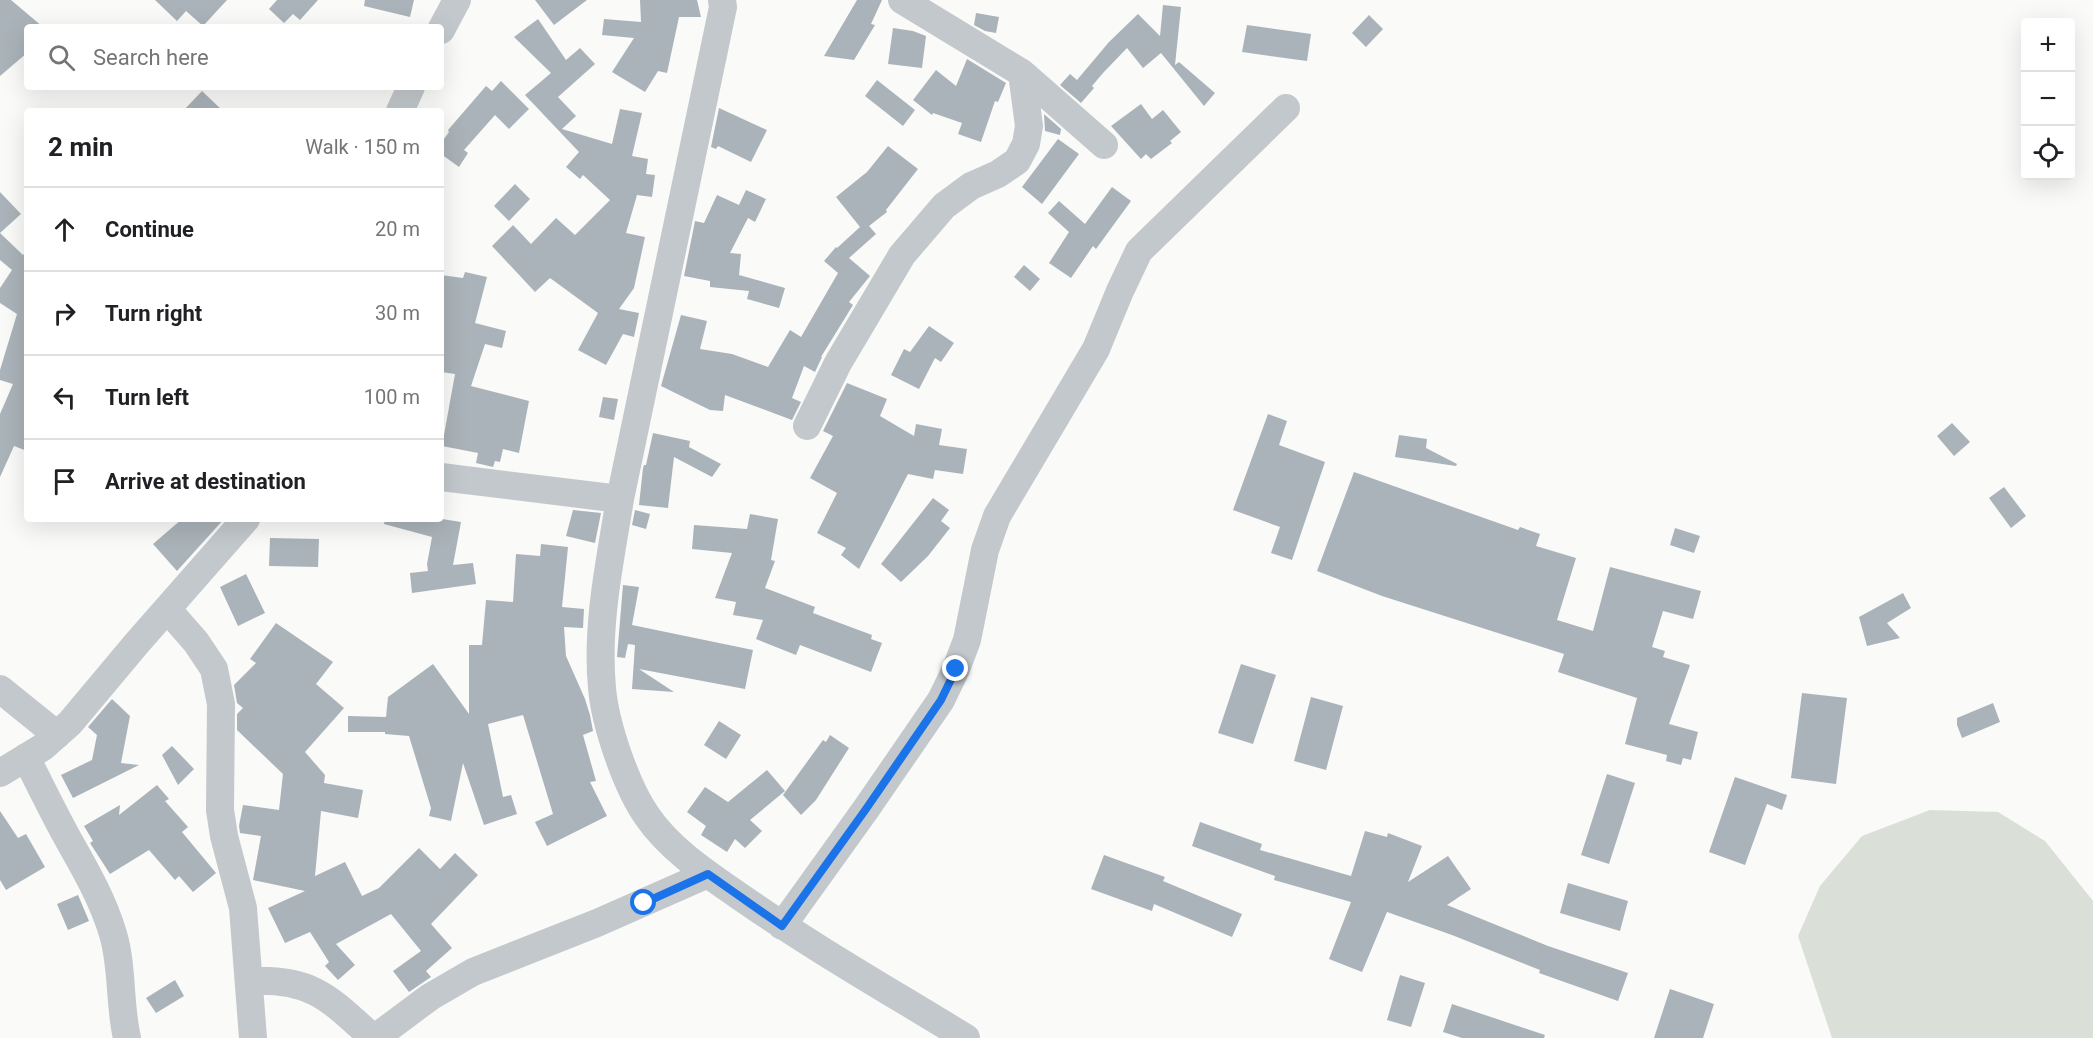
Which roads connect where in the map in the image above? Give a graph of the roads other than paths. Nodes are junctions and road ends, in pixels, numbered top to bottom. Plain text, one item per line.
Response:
1 (457, 0) edge
2 (722, 0) edge
3 (902, 0) edge
4 (444, 24) edge
5 (1022, 73) junction
6 (410, 90) edge
7 (401, 108) edge
8 (1286, 108) dead end
9 (1104, 145) dead end
10 (807, 426) dead end
11 (444, 477) edge
12 (620, 499) junction
13 (243, 522) edge
14 (168, 610) junction
15 (0, 689) edge
16 (57, 735) junction
17 (26, 758) junction
18 (0, 773) edge
19 (708, 874) junction
20 (782, 926) junction
21 (250, 981) junction
22 (127, 1038) edge
23 (254, 1038) edge
24 (374, 1038) edge
25 (966, 1038) edge

1 - 4 street
2 - 12 street
3 - 5 street
5 - 9 street
5 - 10 street
6 - 7 street
8 - 20 street
11 - 12 street
12 - 19 street
13 - 14 street
14 - 16 street
14 - 21 street
15 - 16 street
16 - 17 street
17 - 18 street
17 - 22 street
19 - 20 street
19 - 24 street
20 - 25 street
21 - 23 street
21 - 24 street

